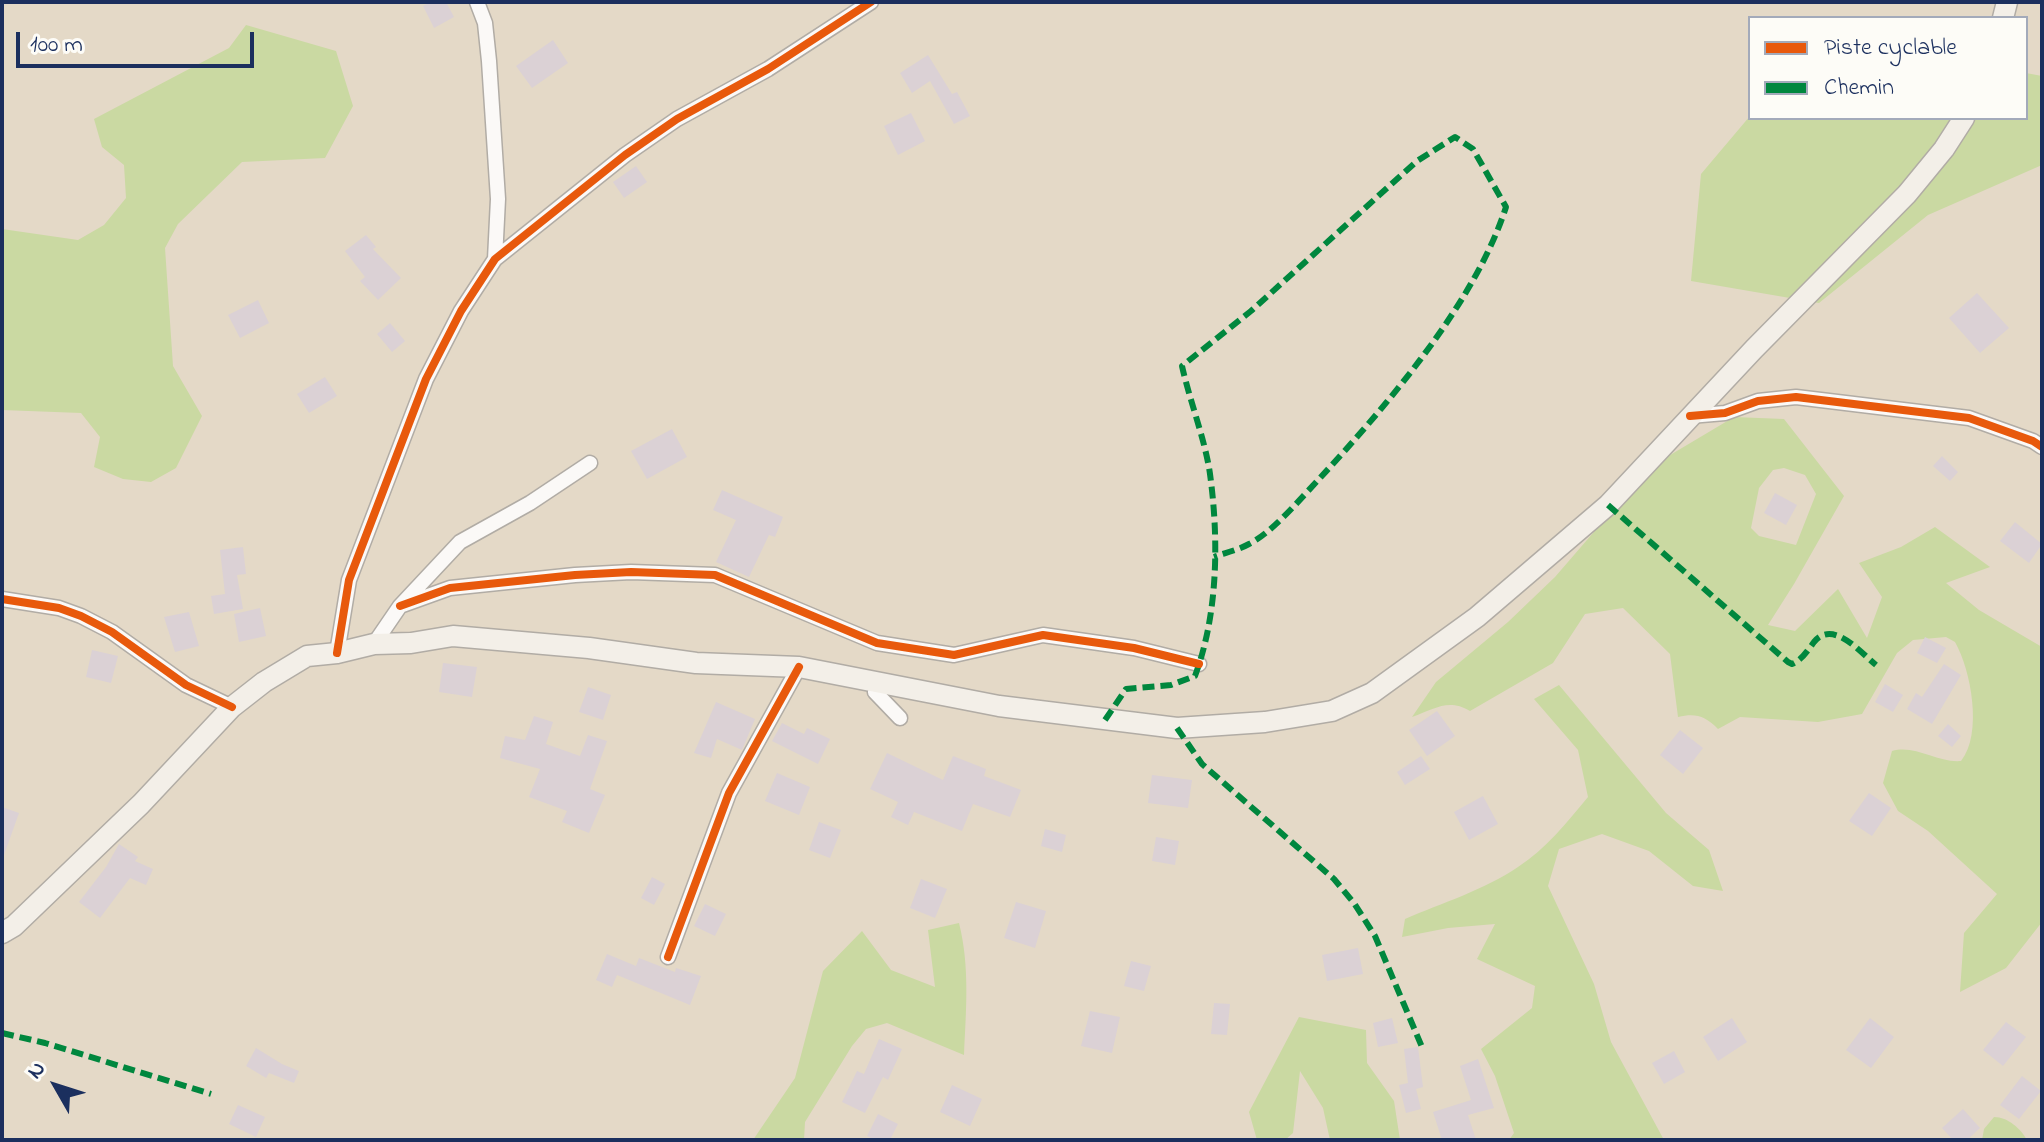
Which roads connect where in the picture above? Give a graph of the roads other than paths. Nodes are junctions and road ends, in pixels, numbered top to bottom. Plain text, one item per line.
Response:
1 (477, 2) edge
2 (871, 2) edge
3 (1963, 120) edge
4 (495, 259) junction
5 (1690, 416) junction
6 (2042, 447) edge
7 (590, 463) dead end
8 (2, 599) edge
9 (400, 606) junction
10 (374, 644) junction
11 (337, 653) junction
12 (1199, 664) dead end
13 (799, 667) junction
14 (878, 682) junction
15 (232, 707) junction
16 (900, 718) dead end
17 (2, 933) edge
18 (668, 957) dead end

1 - 4 street
2 - 4 street
3 - 5 main road
4 - 11 street
5 - 6 street
5 - 14 main road
7 - 9 street
8 - 15 street
9 - 10 street
9 - 12 street
10 - 11 main road
10 - 13 main road
11 - 15 main road
13 - 14 main road
13 - 18 street
14 - 16 street
15 - 17 main road

